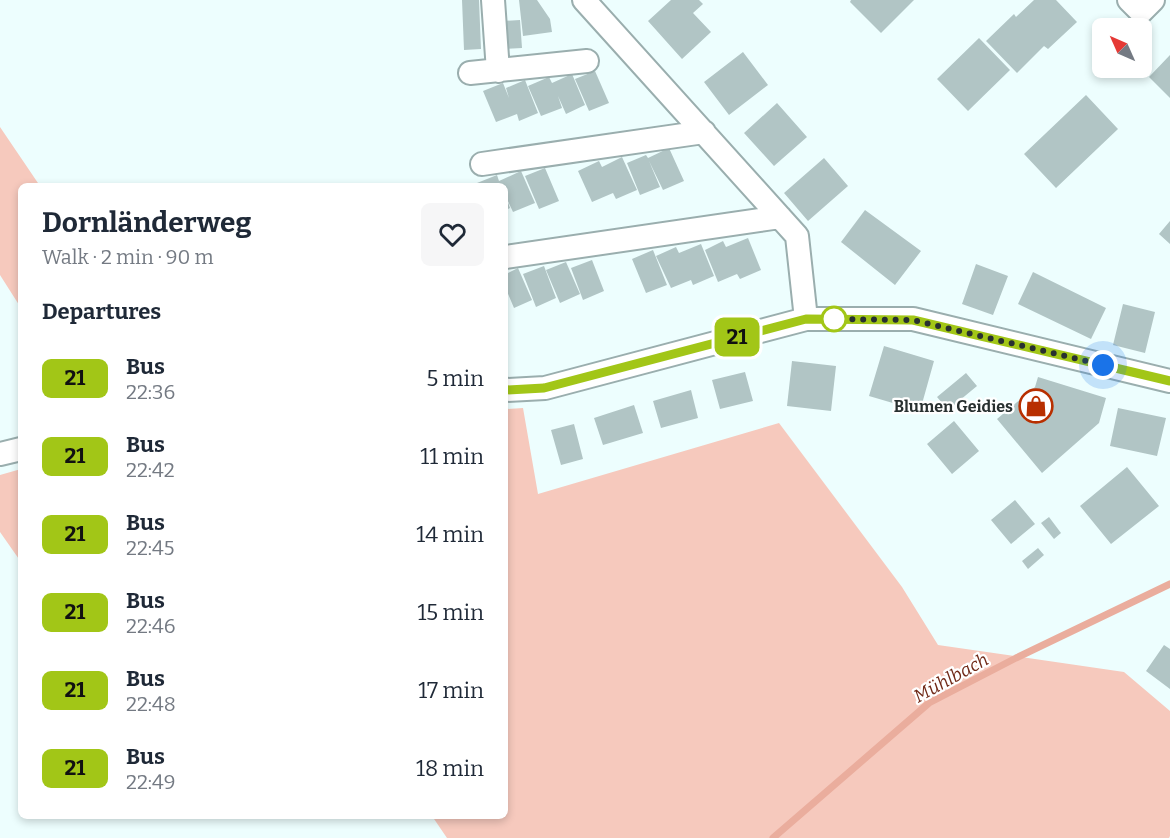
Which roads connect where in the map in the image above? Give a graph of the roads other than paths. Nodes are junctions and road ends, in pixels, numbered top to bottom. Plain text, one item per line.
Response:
1 (493, 0) edge
2 (584, 0) edge
3 (1129, 0) edge
4 (1153, 0) edge
5 (587, 61) dead end
6 (498, 71) junction
7 (470, 73) dead end
8 (704, 132) junction
9 (482, 164) dead end
10 (780, 217) junction
11 (508, 257) edge
12 (806, 319) junction
13 (1170, 381) edge
14 (508, 390) edge
15 (18, 451) edge
16 (0, 454) edge

1 - 6 street
2 - 8 street
3 - 4 street
5 - 6 street
6 - 7 street
8 - 9 street
8 - 10 street
10 - 11 street
10 - 12 street
12 - 13 street
12 - 14 street
15 - 16 street

